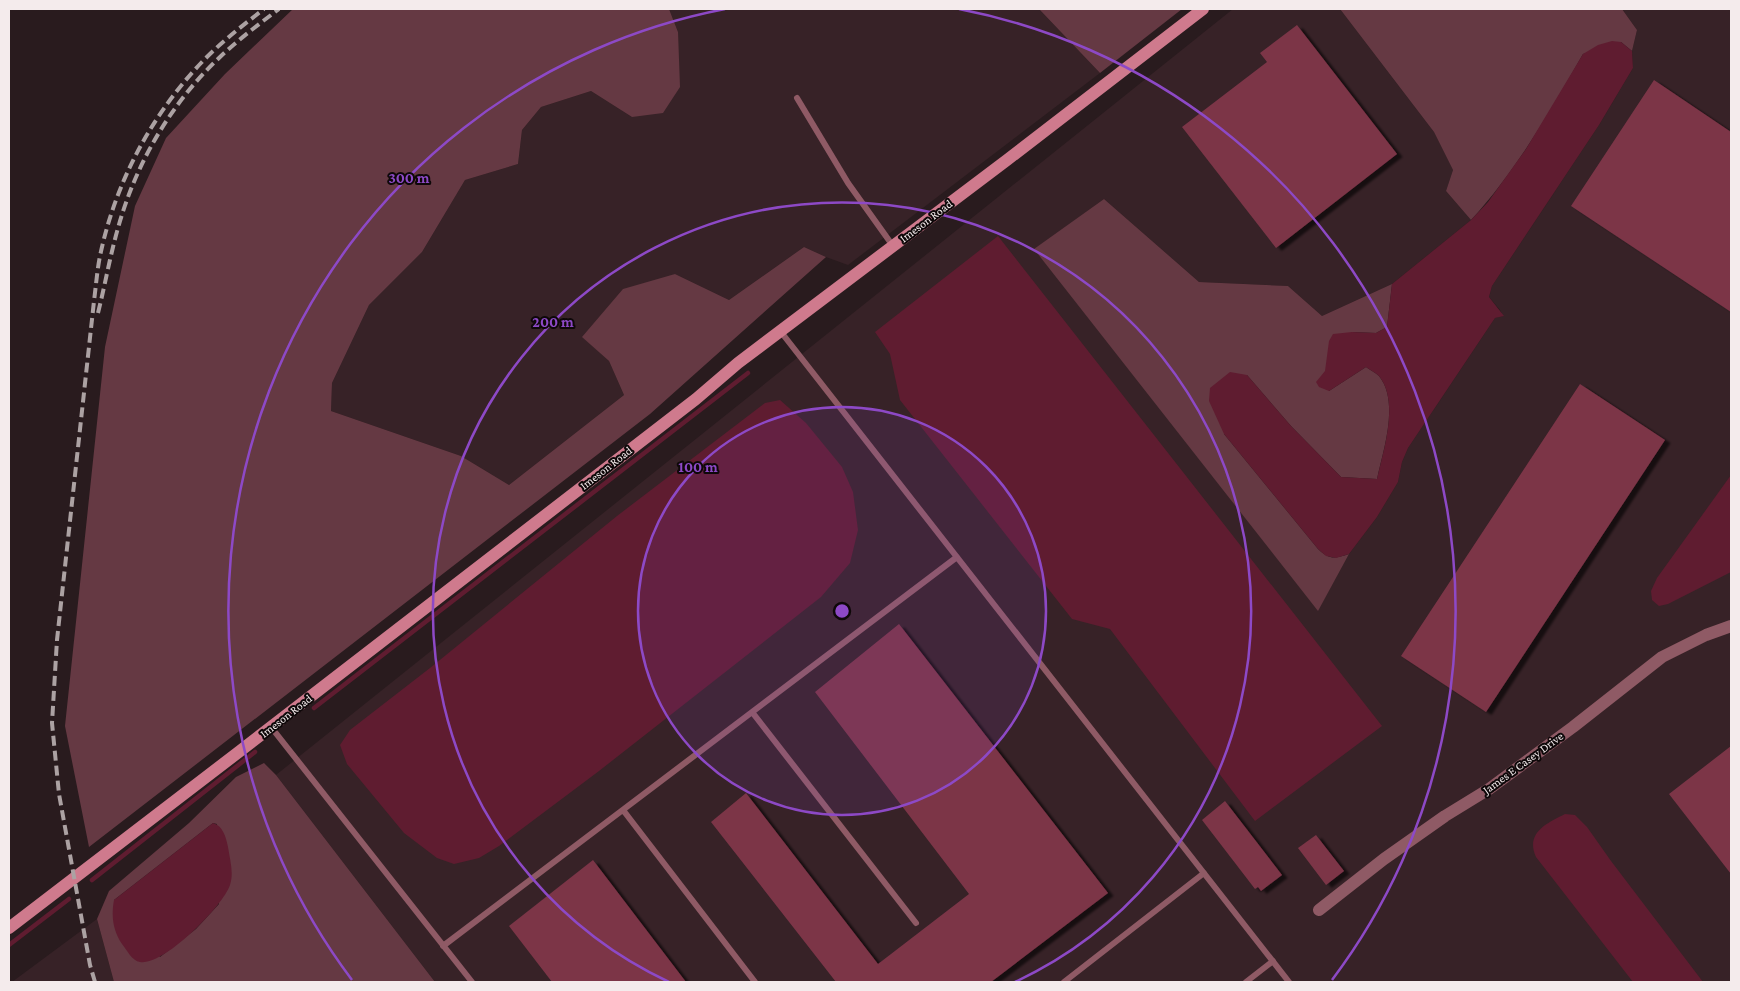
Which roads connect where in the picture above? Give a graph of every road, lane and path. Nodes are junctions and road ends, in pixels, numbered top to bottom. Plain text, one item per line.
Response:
1 (1203, 9) edge
2 (797, 98) dead end
3 (893, 246) junction
4 (781, 332) junction
5 (957, 556) junction
6 (1731, 626) edge
7 (752, 712) junction
8 (271, 727) junction
9 (623, 810) junction
10 (1204, 873) junction
11 (1319, 910) dead end
12 (916, 923) dead end
13 (9, 928) edge
14 (444, 946) junction
15 (1273, 961) junction
16 (472, 982) edge
17 (755, 982) edge
18 (1064, 982) edge
19 (1246, 982) edge
20 (1289, 982) edge

1 - 3 street, Imeson Road
2 - 3 lane
3 - 4 street, Imeson Road
4 - 5 lane
4 - 8 street, Imeson Road
5 - 7 lane
5 - 10 lane
6 - 11 street, James E Casey Drive
7 - 9 lane
7 - 12 lane
8 - 13 street, Imeson Road
8 - 14 lane
9 - 14 lane
9 - 17 lane
10 - 15 lane
10 - 18 lane
14 - 16 lane
15 - 19 lane
15 - 20 lane

